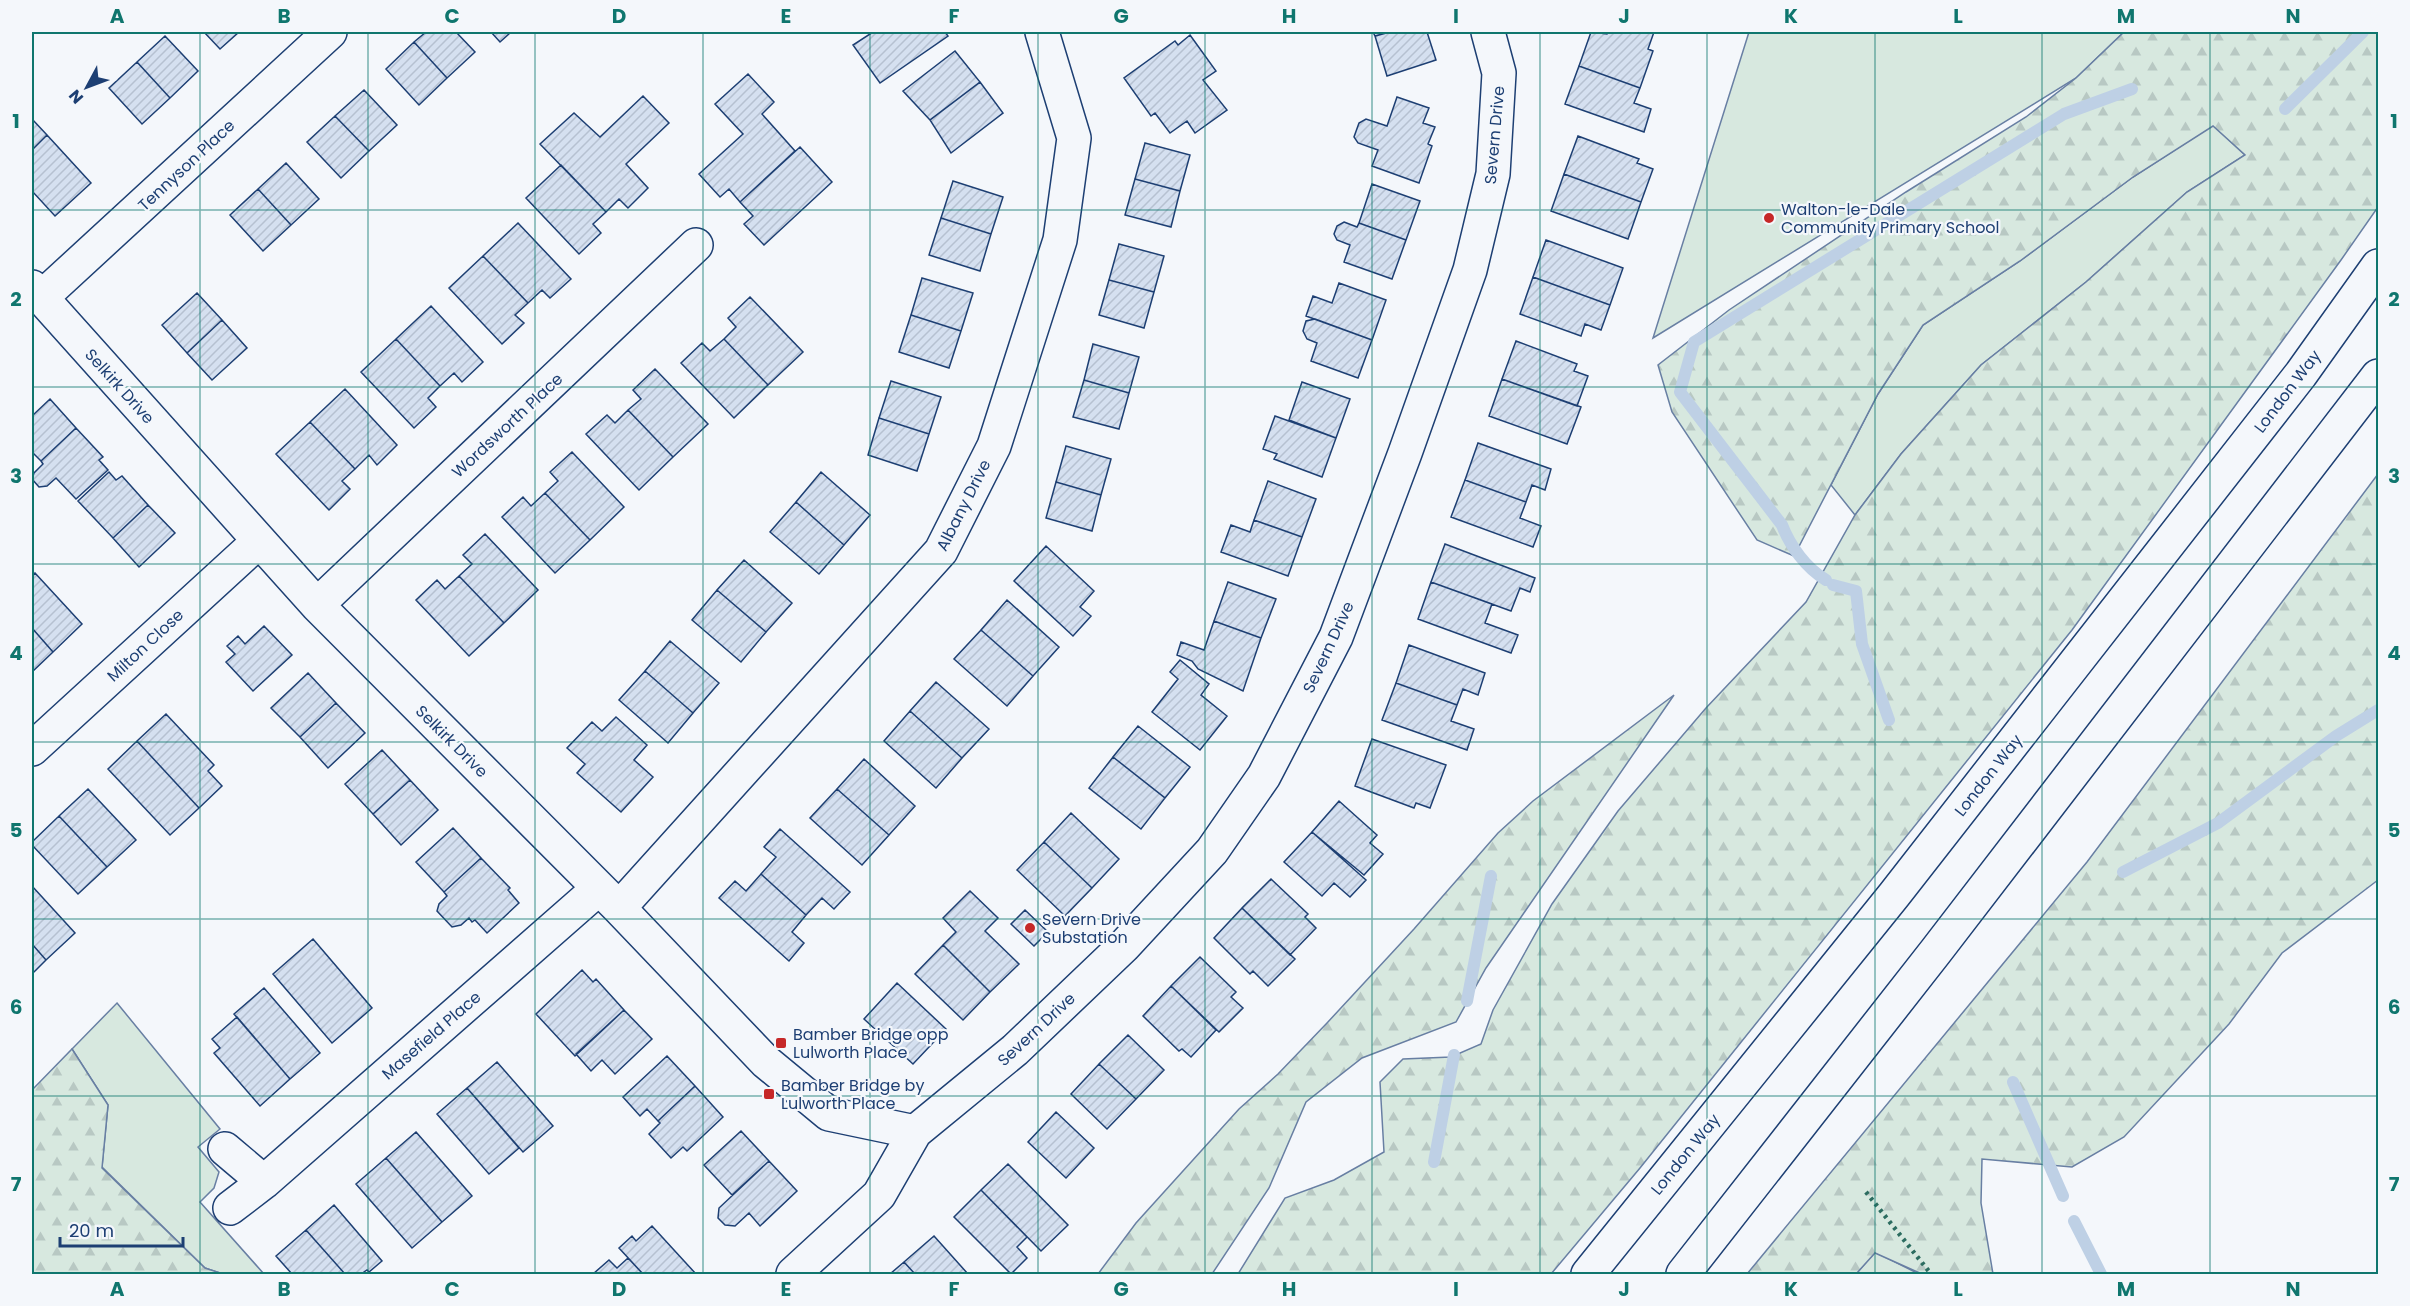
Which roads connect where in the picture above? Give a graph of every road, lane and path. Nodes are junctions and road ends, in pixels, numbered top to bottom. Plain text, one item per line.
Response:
1 (330, 32) edge
2 (1042, 32) edge
3 (1488, 32) edge
4 (696, 246) dead end
5 (2379, 266) edge
6 (37, 293) edge
7 (2379, 376) edge
8 (258, 542) junction
9 (317, 605) junction
10 (32, 749) edge
11 (608, 899) junction
12 (915, 1132) junction
13 (225, 1149) dead end
14 (264, 1182) junction
15 (230, 1208) dead end
16 (793, 1275) edge
17 (1588, 1275) edge
18 (1683, 1275) edge

1 - 6 main road, Tennyson Place
2 - 11 main road, Albany Drive
3 - 12 main road, Severn Drive
4 - 9 main road, Wordsworth Place
5 - 17 main road, London Way
6 - 8 main road, Selkirk Drive
7 - 18 main road
8 - 9 main road, Selkirk Drive
8 - 10 main road, Milton Close
9 - 11 main road, Selkirk Drive
11 - 12 main road, Selkirk Drive
11 - 14 main road, Masefield Place
12 - 16 main road
13 - 14 main road
14 - 15 main road, Masefield Place

